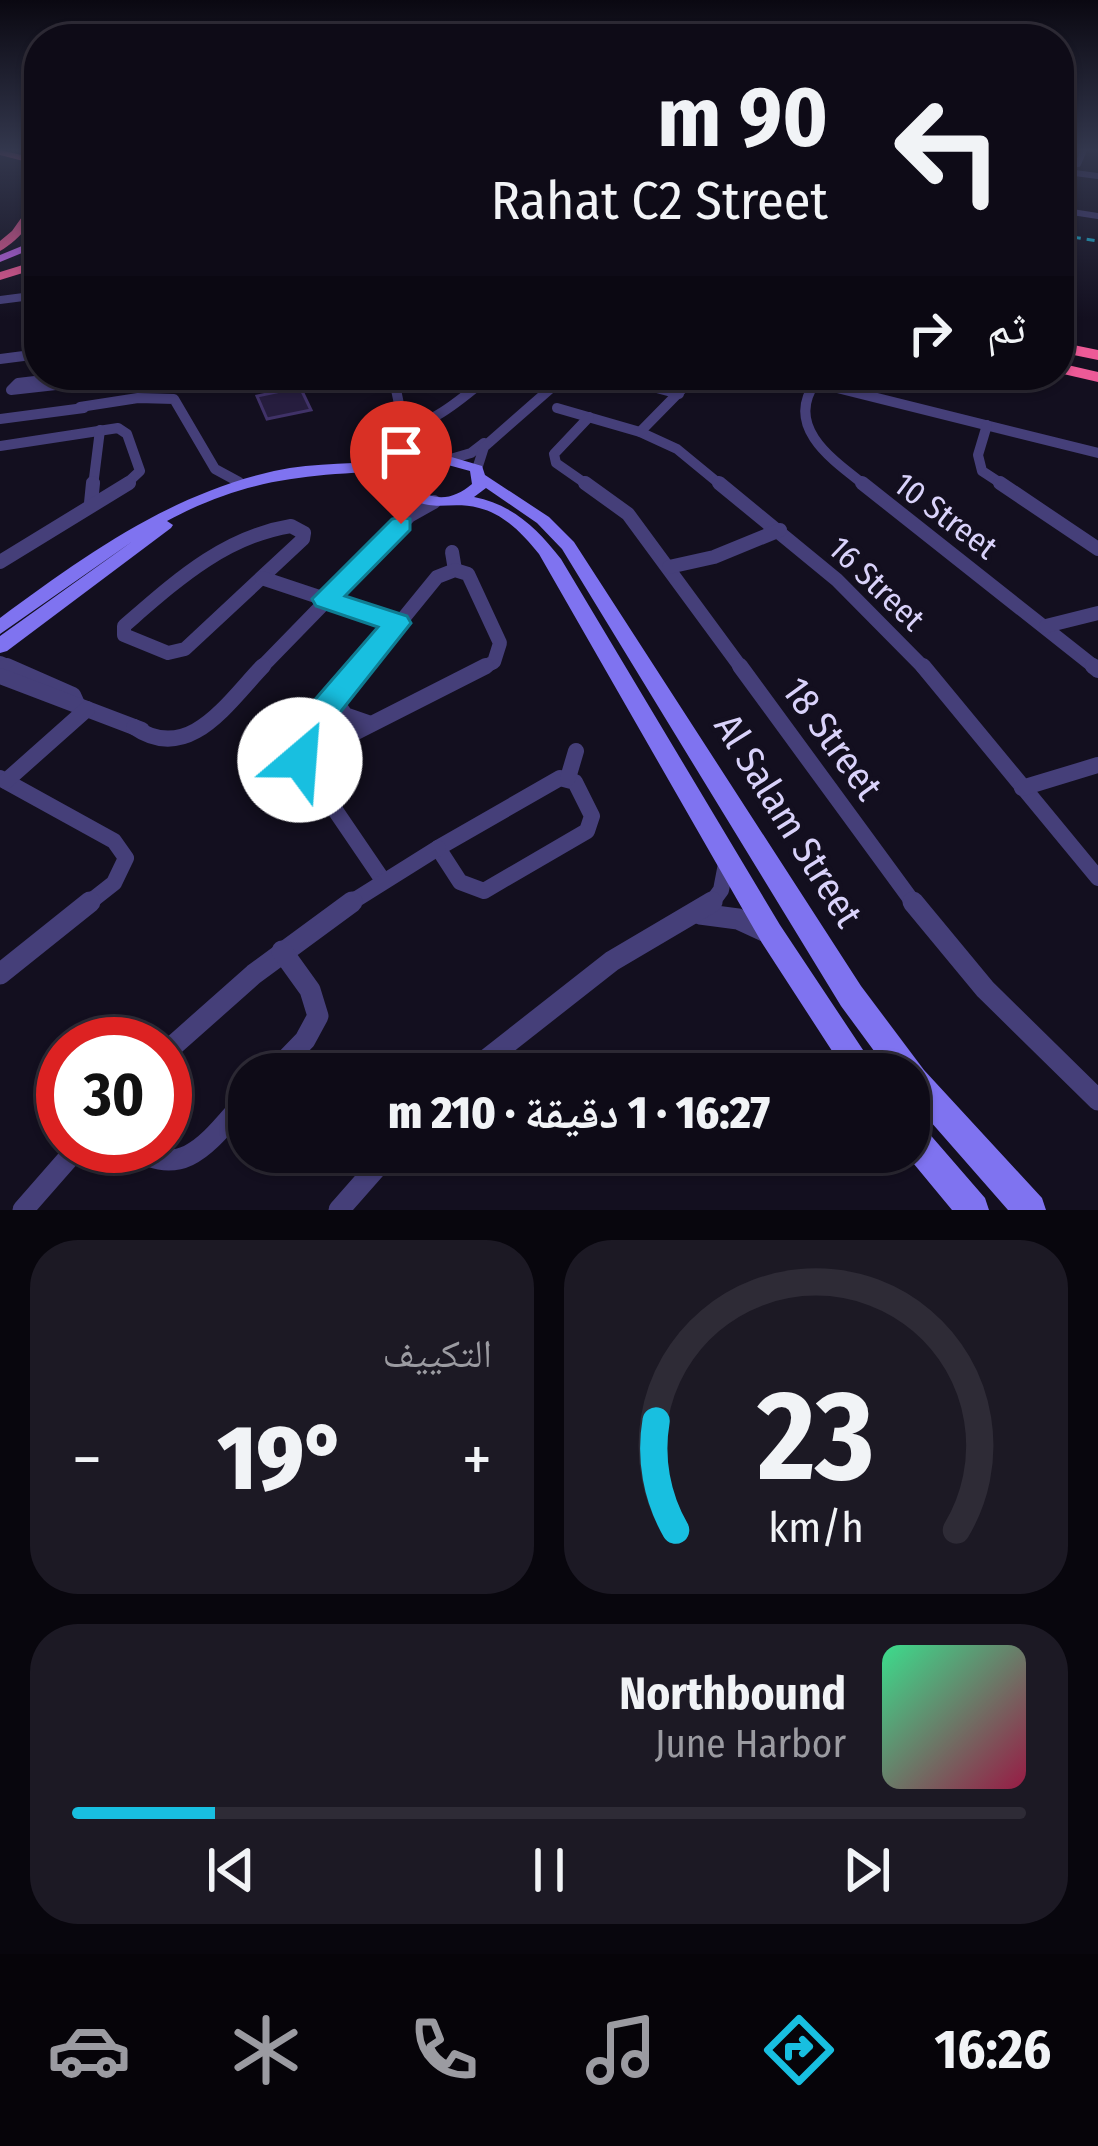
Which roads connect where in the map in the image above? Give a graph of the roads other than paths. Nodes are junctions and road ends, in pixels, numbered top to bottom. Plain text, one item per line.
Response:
1 (24, 221) edge
2 (24, 239) edge
3 (1, 260) edge
4 (75, 390) edge
5 (396, 390) edge
6 (465, 390) edge
7 (549, 390) edge
8 (664, 390) edge
9 (683, 390) edge
10 (810, 390) edge
11 (847, 390) edge
12 (679, 394) junction
13 (76, 408) junction
14 (557, 408) dead end
15 (55, 411) junction
16 (589, 417) junction
17 (0, 419) edge
18 (510, 423) junction
19 (987, 425) junction
20 (100, 430) junction
21 (640, 432) junction
22 (45, 439) junction
23 (0, 446) edge
24 (1098, 453) edge
25 (447, 460) junction
26 (210, 466) junction
27 (420, 466) junction
28 (479, 473) junction
29 (238, 482) junction
30 (406, 486) junction
31 (205, 494) junction
32 (444, 502) junction
33 (91, 503) junction
34 (780, 530) junction
35 (1098, 549) edge
36 (452, 552) dead end
37 (0, 562) edge
38 (669, 567) junction
39 (455, 570) junction
40 (262, 578) junction
41 (326, 599) junction
42 (1098, 613) edge
43 (397, 623) junction
44 (1046, 626) junction
45 (0, 627) edge
46 (0, 646) edge
47 (0, 663) edge
48 (1098, 670) edge
49 (14, 678) edge
50 (334, 699) junction
51 (82, 707) junction
52 (368, 723) junction
53 (576, 751) dead end
54 (300, 760) junction
55 (1098, 765) edge
56 (568, 778) junction
57 (3, 780) edge
58 (1022, 788) junction
59 (436, 845) junction
60 (726, 859) junction
61 (1098, 878) edge
62 (382, 879) junction
63 (700, 914) junction
64 (771, 934) junction
65 (282, 951) junction
66 (0, 974) edge
67 (192, 1029) edge
68 (293, 1053) edge
69 (495, 1053) edge
70 (849, 1053) edge
71 (1098, 1100) edge
72 (228, 1118) edge
73 (192, 1154) edge
74 (930, 1159) edge
75 (55, 1173) edge
76 (372, 1173) edge
77 (23, 1210) edge
78 (339, 1210) edge
79 (974, 1210) edge
80 (1030, 1210) edge

1 - 3 highway
2 - 3 highway
4 - 13 street
5 - 6 street
7 - 18 street
8 - 12 street
9 - 12 street
10 - 44 street, 10 Street
11 - 19 street
12 - 21 street
13 - 15 street
13 - 26 street
14 - 16 street, 16 Street
15 - 17 street
15 - 22 street
16 - 21 street, 16 Street
16 - 38 street, 18 Street
18 - 25 street
18 - 28 street
19 - 24 street
19 - 35 street
20 - 22 street
20 - 33 street
20 - 33 street
21 - 34 street, 16 Street
22 - 23 street
25 - 27 street
25 - 28 street, Al Salam Street
26 - 29 street
26 - 31 street
27 - 29 street
27 - 30 street
28 - 32 street
28 - 80 street, Al Salam Street
29 - 31 street
30 - 32 street, Al Salam Street
30 - 46 street
31 - 45 street
32 - 41 street
32 - 60 street, Al Salam Street
33 - 37 street
34 - 38 street
34 - 58 street, 16 Street
36 - 39 street
38 - 71 street, 18 Street
39 - 43 street
39 - 52 street
40 - 40 street
40 - 41 street
41 - 43 street
41 - 51 street
42 - 44 street
43 - 50 street
44 - 48 street, 10 Street
47 - 49 street
49 - 51 street
50 - 52 street
50 - 54 street
51 - 57 street
52 - 54 street
53 - 56 street
54 - 62 street
55 - 58 street
56 - 59 street
56 - 59 street
57 - 66 street
58 - 61 street, 16 Street
59 - 62 street
60 - 63 street
60 - 64 street, Al Salam Street
62 - 65 street
63 - 64 street
63 - 69 street
64 - 70 street, Al Salam Street
65 - 67 street
65 - 68 street
72 - 73 street
74 - 79 street
75 - 77 street
76 - 78 street

